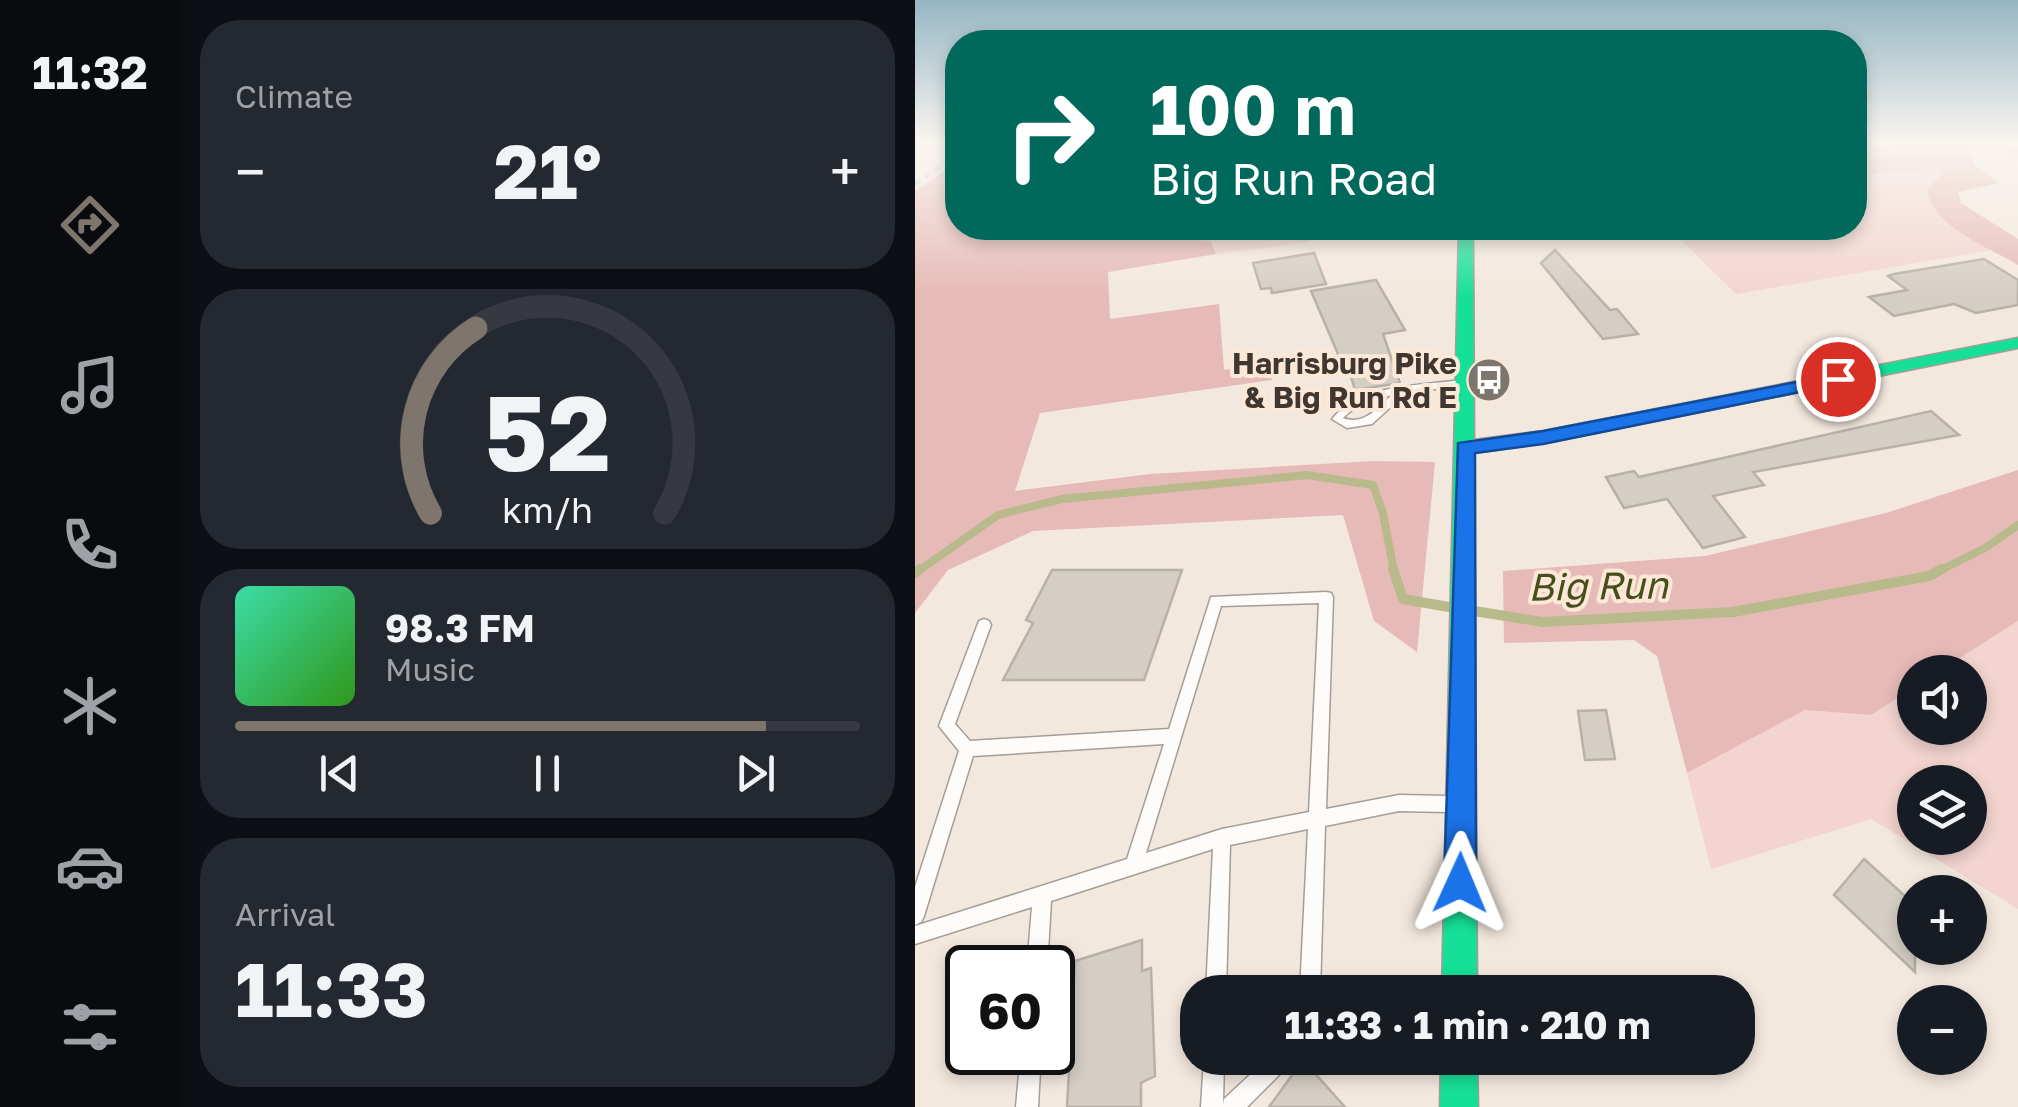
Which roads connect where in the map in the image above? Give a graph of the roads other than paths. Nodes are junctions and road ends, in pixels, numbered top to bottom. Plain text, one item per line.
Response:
1 (1466, 240) edge
2 (2018, 344) edge
3 (1465, 383) junction
4 (1401, 392) junction
5 (1465, 448) junction
6 (985, 625) dead end
7 (1173, 736) junction
8 (967, 749) junction
9 (1461, 804) junction
10 (1318, 816) junction
11 (1222, 838) junction
12 (1135, 864) junction
13 (1042, 898) junction
14 (915, 916) edge
15 (915, 935) edge
16 (1039, 945) edge
17 (1217, 975) edge
18 (1311, 975) edge
19 (1459, 975) edge
20 (1029, 1075) edge
21 (1213, 1075) edge
22 (1265, 1075) edge
23 (1459, 1075) edge
24 (1027, 1107) edge
25 (1212, 1107) edge
26 (1232, 1107) edge
27 (1459, 1107) edge

1 - 3 main road
2 - 5 main road
3 - 4 lane
3 - 5 main road
4 - 4 lane
5 - 9 main road
6 - 8 lane
7 - 8 lane
7 - 10 lane
7 - 12 lane
8 - 14 lane
9 - 10 lane
9 - 19 main road
10 - 11 lane
10 - 18 lane
11 - 12 lane
11 - 17 lane
12 - 13 lane
13 - 15 lane
13 - 16 lane
20 - 24 lane
21 - 25 lane
22 - 26 lane
23 - 27 main road

